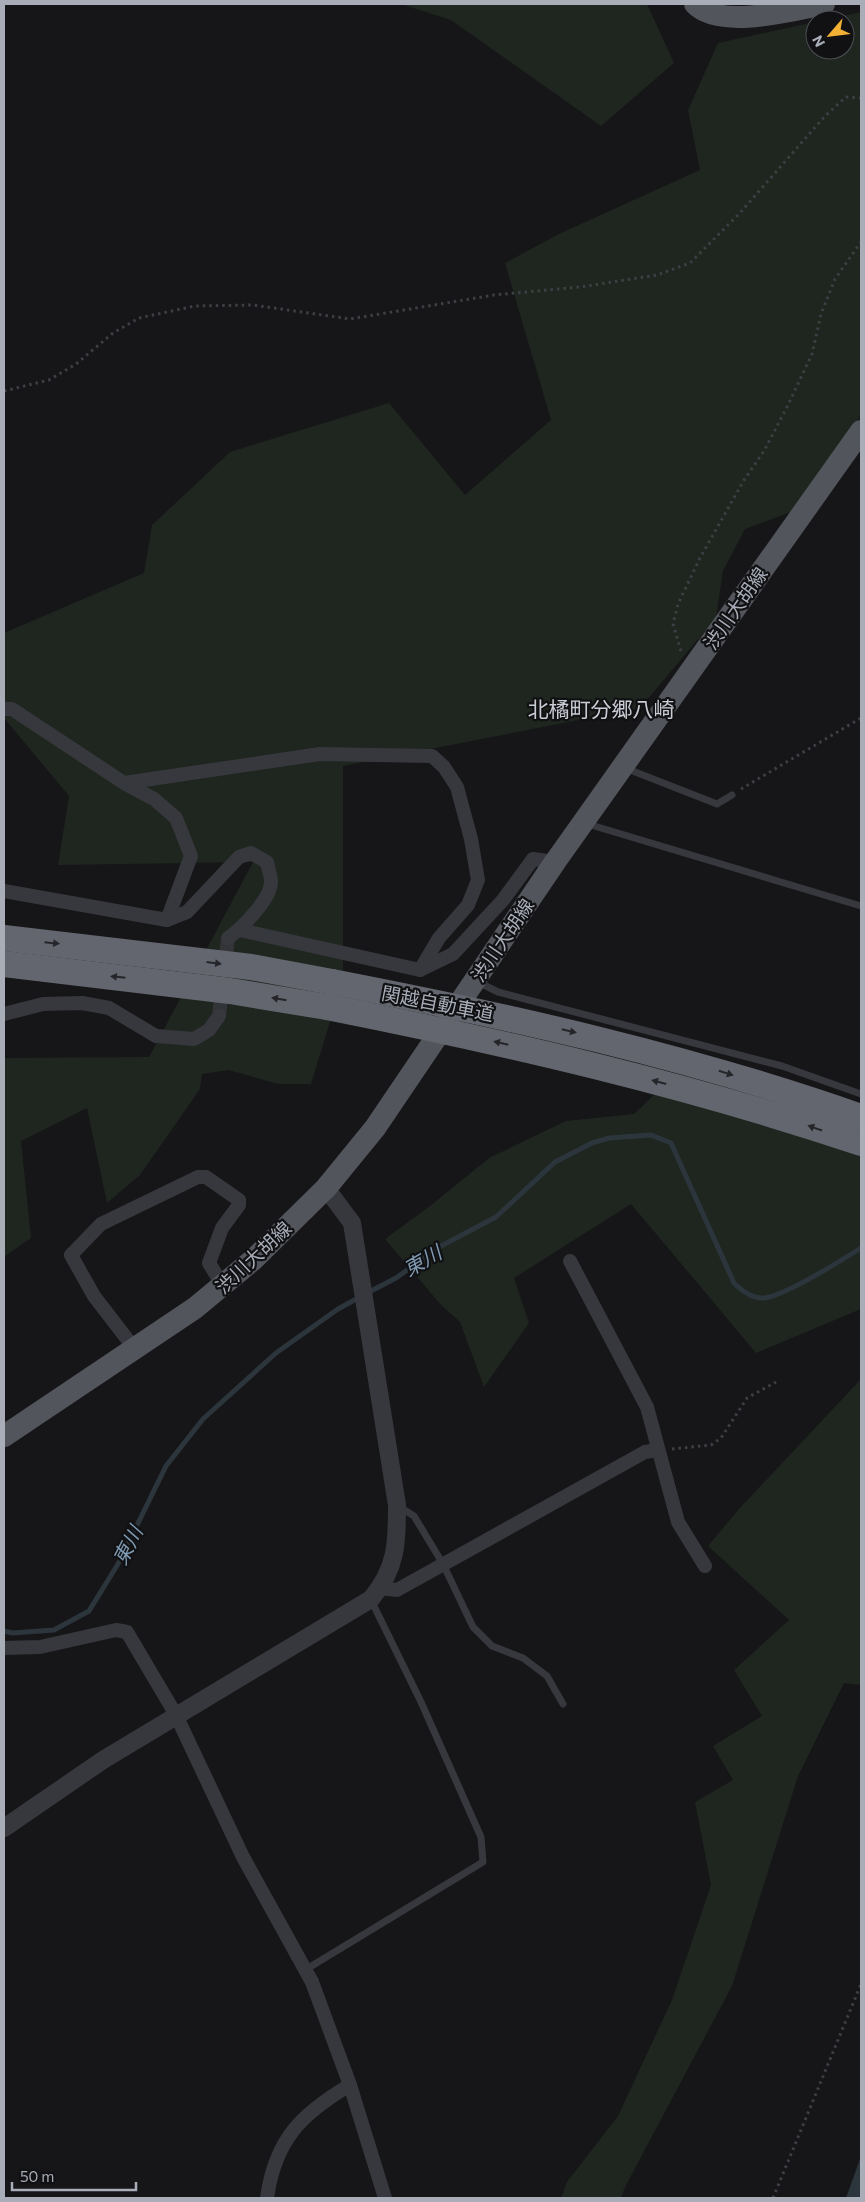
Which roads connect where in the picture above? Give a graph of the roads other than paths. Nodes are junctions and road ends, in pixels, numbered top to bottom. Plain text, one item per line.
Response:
1 (695, 4) edge
2 (824, 4) edge
3 (861, 431) edge
4 (4, 709) edge
5 (623, 767) junction
6 (124, 783) junction
7 (732, 795) road end
8 (592, 825) dead end
9 (555, 862) junction
10 (4, 891) edge
11 (861, 906) edge
12 (167, 920) junction
13 (4, 938) edge
14 (4, 964) edge
15 (420, 970) junction
16 (475, 980) junction
17 (4, 1014) edge
18 (218, 1016) tunnel mouth
19 (861, 1094) edge
20 (861, 1117) edge
21 (861, 1143) edge
22 (326, 1188) junction
23 (570, 1261) dead end
24 (223, 1286) junction
25 (134, 1348) junction
26 (4, 1436) edge
27 (658, 1450) junction
28 (398, 1505) junction
29 (443, 1564) junction
30 (706, 1566) dead end
31 (375, 1594) junction
32 (4, 1648) edge
33 (563, 1704) dead end
34 (176, 1714) junction
35 (4, 1828) edge
36 (305, 1970) junction
37 (350, 2085) junction
38 (267, 2198) edge
39 (385, 2198) edge

1 - 2 main road
3 - 5 main road, 渋川大胡線
4 - 6 street
5 - 7 lane
5 - 9 main road, 渋川大胡線
6 - 12 street
6 - 15 street
8 - 11 lane
9 - 15 street
9 - 16 main road, 渋川大胡線
10 - 12 street
12 - 15 street
13 -> 20 highway, 関越自動車道, bridge
21 -> 14 highway, 関越自動車道, bridge
16 - 19 lane
16 - 22 main road, 渋川大胡線
17 - 18 street
22 - 24 main road, 渋川大胡線
22 - 28 street
23 - 27 street
24 - 25 main road, 渋川大胡線
24 - 25 street
25 - 26 main road, 渋川大胡線
27 - 29 street
27 - 30 street
28 - 29 lane
28 - 31 street
29 - 31 street
29 - 33 lane
31 - 34 street
31 - 36 lane
32 - 34 street
34 - 35 street
34 - 36 street
36 - 37 street
37 - 38 street
37 - 39 street

